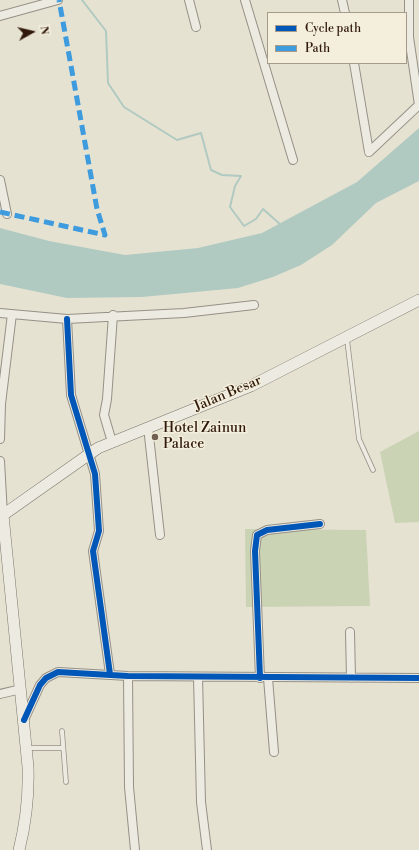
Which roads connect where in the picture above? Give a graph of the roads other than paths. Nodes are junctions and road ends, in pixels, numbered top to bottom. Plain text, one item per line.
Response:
1 (58, 0) edge
2 (189, 0) edge
3 (245, 0) edge
4 (342, 0) edge
5 (409, 0) edge
6 (345, 12) edge
7 (0, 16) edge
8 (196, 27) dead end
9 (354, 64) edge
10 (419, 105) edge
11 (293, 160) dead end
12 (0, 180) edge
13 (7, 214) dead end
14 (419, 300) edge
15 (254, 305) dead end
16 (0, 313) edge
17 (12, 314) junction
18 (113, 315) junction
19 (67, 319) junction
20 (347, 338) junction
21 (148, 427) junction
22 (0, 439) edge
23 (112, 442) junction
24 (88, 455) junction
25 (0, 461) edge
26 (373, 470) dead end
27 (2, 516) edge
28 (320, 524) dead end
29 (160, 535) dead end
30 (350, 632) dead end
31 (110, 674) junction
32 (128, 676) junction
33 (198, 677) junction
34 (264, 678) junction
35 (351, 678) junction
36 (419, 678) edge
37 (21, 689) junction
38 (0, 694) edge
39 (24, 720) junction
40 (62, 731) dead end
41 (26, 748) junction
42 (63, 748) junction
43 (274, 752) dead end
44 (66, 782) dead end
45 (19, 850) edge
46 (135, 850) edge
47 (207, 850) edge

1 - 7 street
2 - 8 street
3 - 11 street
4 - 6 street
5 - 10 street
9 - 10 street
12 - 13 street
14 - 20 main road, Jalan Besar
15 - 18 street
16 - 17 street
17 - 19 street
17 - 22 street
18 - 19 street
18 - 23 street
19 - 24 street
20 - 21 main road, Jalan Besar
20 - 26 lane
21 - 23 main road, Jalan Besar
21 - 29 street
23 - 24 main road, Jalan Besar
24 - 27 main road, Jalan Besar
24 - 31 street
25 - 27 street
27 - 37 main road
28 - 34 street
30 - 35 street
31 - 32 street
31 - 39 street
32 - 33 street
32 - 46 street
33 - 34 street
33 - 47 street
34 - 35 street
34 - 43 street
35 - 36 street
37 - 38 street
37 - 39 main road
39 - 41 main road
40 - 42 lane
41 - 42 lane
41 - 45 main road
42 - 44 lane

